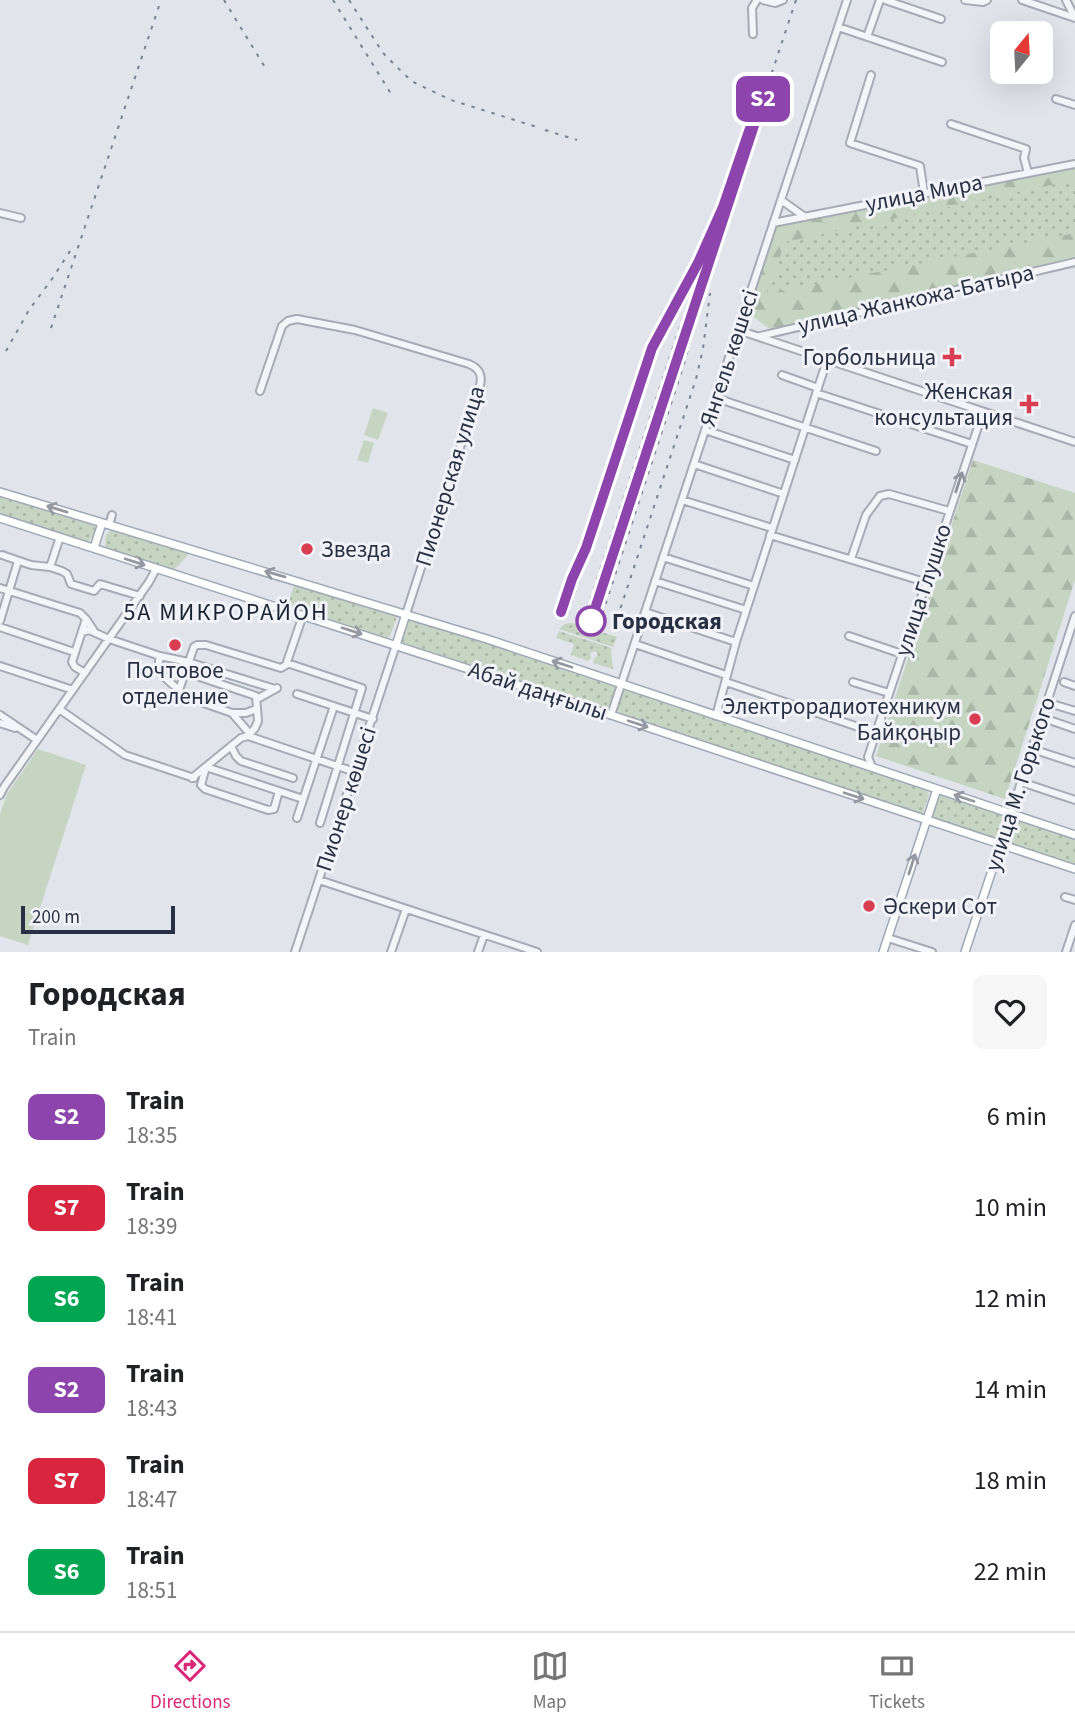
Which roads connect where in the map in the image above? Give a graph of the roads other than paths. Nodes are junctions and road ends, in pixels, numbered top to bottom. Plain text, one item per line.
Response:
1 (757, 0) edge
2 (763, 0) edge
3 (783, 0) edge
4 (847, 0) edge
5 (882, 0) edge
6 (965, 0) edge
7 (987, 0) edge
8 (1022, 0) edge
9 (1065, 1) edge
10 (1075, 18) edge
11 (941, 19) dead end
12 (838, 27) junction
13 (753, 34) dead end
14 (867, 37) junction
15 (942, 62) dead end
16 (871, 75) dead end
17 (1056, 99) dead end
18 (1075, 105) edge
19 (951, 124) dead end
20 (1075, 164) edge
21 (1028, 173) junction
22 (924, 193) junction
23 (781, 200) junction
24 (0, 213) edge
25 (805, 217) junction
26 (21, 218) dead end
27 (773, 223) junction
28 (1075, 262) edge
29 (738, 330) junction
30 (758, 337) junction
31 (827, 360) junction
32 (782, 375) dead end
33 (260, 391) dead end
34 (817, 391) junction
35 (716, 398) junction
36 (983, 412) junction
37 (805, 428) junction
38 (705, 430) junction
39 (1075, 442) edge
40 (972, 444) junction
41 (876, 451) dead end
42 (795, 460) junction
43 (694, 464) junction
44 (0, 492) edge
45 (784, 494) junction
46 (682, 500) junction
47 (949, 511) junction
48 (112, 515) dead end
49 (0, 518) edge
50 (102, 521) junction
51 (771, 532) junction
52 (60, 537) junction
53 (94, 548) junction
54 (2, 555) edge
55 (663, 557) junction
56 (850, 559) junction
57 (18, 561) junction
58 (50, 567) junction
59 (156, 569) junction
60 (655, 581) junction
61 (925, 582) junction
62 (754, 586) junction
63 (0, 588) edge
64 (9, 591) junction
65 (139, 596) junction
66 (746, 610) junction
67 (645, 612) junction
68 (406, 614) junction
69 (303, 615) junction
70 (1075, 616) edge
71 (86, 619) junction
72 (0, 621) edge
73 (0, 627) edge
74 (82, 632) junction
75 (94, 632) junction
76 (849, 636) dead end
77 (109, 639) junction
78 (736, 642) junction
79 (635, 643) junction
80 (396, 645) junction
81 (74, 652) junction
82 (902, 654) junction
83 (160, 656) junction
84 (188, 662) junction
85 (287, 663) junction
86 (0, 666) edge
87 (185, 672) junction
88 (85, 673) junction
89 (726, 678) junction
90 (853, 682) dead end
91 (1064, 682) dead end
92 (622, 684) junction
93 (1075, 686) edge
94 (73, 690) junction
95 (179, 690) junction
96 (889, 693) junction
97 (297, 694) dead end
98 (257, 699) junction
99 (1052, 704) dead end
100 (334, 706) junction
101 (59, 709) junction
102 (256, 709) junction
103 (1075, 711) edge
104 (232, 713) junction
105 (354, 713) junction
106 (0, 715) edge
107 (611, 715) junction
108 (716, 716) junction
109 (373, 719) junction
110 (1052, 721) dead end
111 (0, 723) edge
112 (1075, 729) edge
113 (21, 730) junction
114 (876, 733) junction
115 (249, 735) junction
116 (37, 740) junction
117 (232, 746) junction
118 (1032, 749) junction
119 (317, 760) junction
120 (1075, 763) edge
121 (206, 767) junction
122 (338, 767) junction
123 (872, 768) junction
124 (355, 772) junction
125 (192, 778) junction
126 (202, 781) junction
127 (1021, 782) junction
128 (937, 789) junction
129 (281, 792) junction
130 (0, 795) edge
131 (303, 799) junction
132 (1075, 800) edge
133 (1011, 813) junction
134 (297, 818) dead end
135 (926, 820) junction
136 (320, 823) dead end
137 (1075, 835) edge
138 (1001, 845) junction
139 (1075, 869) edge
140 (319, 880) junction
141 (1065, 897) dead end
142 (1075, 900) edge
143 (406, 908) junction
144 (1075, 925) edge
145 (484, 934) junction
146 (888, 938) junction
147 (513, 948) edge
148 (295, 952) edge
149 (391, 952) edge
150 (478, 952) edge
151 (537, 952) edge
152 (883, 952) edge
153 (932, 952) edge
154 (965, 952) edge
155 (1066, 952) edge

1 - 13 street
2 - 3 street
4 - 12 street, Янгель көшесі
5 - 11 street
5 - 14 street
6 - 7 street
8 - 10 street
9 - 10 street
12 - 14 street
12 - 23 street, Янгель көшесі
14 - 15 street
16 - 22 street
17 - 18 street
19 - 21 street
20 - 21 street, улица Мира
21 - 22 street, улица Мира
22 - 25 street, улица Мира
23 - 25 street
23 - 27 street, Янгель көшесі
24 - 26 street
25 - 27 street, улица Мира
27 - 29 street, Янгель көшесі
28 - 30 street, улица Жанкожа-Батыра
29 - 30 street
29 - 35 street, Янгель көшесі
30 - 31 street
31 - 34 street
31 - 36 street
32 - 34 street
33 - 68 street, Пионерская улица
34 - 37 street
34 - 40 street
35 - 37 street
35 - 38 street, Янгель көшесі
36 - 39 street
36 - 40 street, улица Глушко
37 - 41 street
37 - 42 street
38 - 42 street
38 - 43 street, Янгель көшесі
47 -> 40 street, улица Глушко
42 - 45 street
43 - 45 street
43 - 46 street, Янгель көшесі
50 -> 44 main road, Абай даңғылы
45 - 51 street
46 - 51 street
46 - 55 street, Янгель көшесі
47 - 56 street
47 - 61 street, улица Глушко
48 - 50 street
49 - 52 main road, Абай даңғылы
50 - 53 main road
68 -> 50 main road, Абай даңғылы
51 - 56 street
51 - 62 street
52 - 53 main road, Абай даңғылы
52 - 58 street
53 -> 59 main road, Абай даңғылы
54 - 57 street
55 - 60 street, Янгель көшесі
55 - 62 street
56 - 61 street
57 - 58 street
57 - 64 street
58 - 65 street
59 - 65 street
59 - 69 main road, Абай даңғылы
60 - 66 street
60 - 67 street, Янгель көшесі
61 - 82 street, улица Глушко
62 - 66 street
63 - 64 street
64 - 71 street
64 - 72 street
65 - 77 street
66 - 78 street
67 - 78 street
67 - 79 street, Янгель көшесі
68 - 80 main road, Пионерская улица
92 -> 68 main road, Абай даңғылы
69 -> 80 main road, Абай даңғылы
69 - 85 street
70 - 118 street, улица М. Горького
71 - 74 street
71 - 75 street
73 - 81 street
74 - 75 street
74 - 81 street
75 - 77 street
76 - 82 street
77 - 83 street
77 - 88 street
78 - 89 street
79 - 89 street
79 - 92 street, Янгель көшесі
80 - 107 main road, Абай даңғылы
80 - 109 street, Пионер көшесі
81 - 88 street
82 - 96 street, улица Глушко
83 - 84 street
83 - 95 street
84 - 85 street
84 - 87 street
84 - 98 street
85 - 105 street
86 - 94 street
87 - 95 street
87 - 98 street
88 - 94 street
89 - 108 street
89 - 114 street
90 - 96 street
91 - 93 street
92 - 107 street, Янгель көшесі
92 - 108 main road, Абай даңғылы
94 - 101 street
95 - 104 street
96 - 114 street, улица Глушко
97 - 100 street
98 - 102 street
99 - 103 street
100 - 105 street
100 - 119 street
101 - 116 street
101 - 125 street
102 - 104 street
102 - 115 street
104 - 115 street
105 - 109 street
105 - 122 street
106 - 113 street
107 -> 135 main road, Абай даңғылы
108 - 123 main road, Абай даңғылы
109 - 124 street, Пионер көшесі
110 - 112 street
111 - 113 street
113 - 116 street
114 - 123 street, улица Глушко
115 - 117 street
115 - 119 street
116 - 130 street
117 - 121 street
117 - 129 street
118 - 120 street
118 - 127 street, улица М. Горького
119 - 122 street
119 - 131 street
121 - 125 street
121 - 126 street
121 - 129 street
122 - 124 street
122 - 136 street
123 - 128 main road, Абай даңғылы
124 - 140 street, Пионер көшесі
125 - 126 street
126 - 129 street
127 - 132 street
127 - 133 street, улица М. Горького
133 -> 128 main road, Абай даңғылы
128 - 135 main road
129 - 131 street
131 - 134 street
133 - 137 main road, Абай даңғылы
133 - 138 main road, улица М. Горького
135 - 138 main road, Абай даңғылы
146 -> 135 main road
138 - 139 main road, Абай даңғылы
138 - 154 main road, улица М. Горького
140 - 143 street
140 - 148 street, Пионер көшесі
141 - 142 street
143 - 145 street
143 - 149 street
144 - 155 street
145 - 147 street
145 - 150 street
146 - 152 main road
146 - 153 street
147 - 151 street

